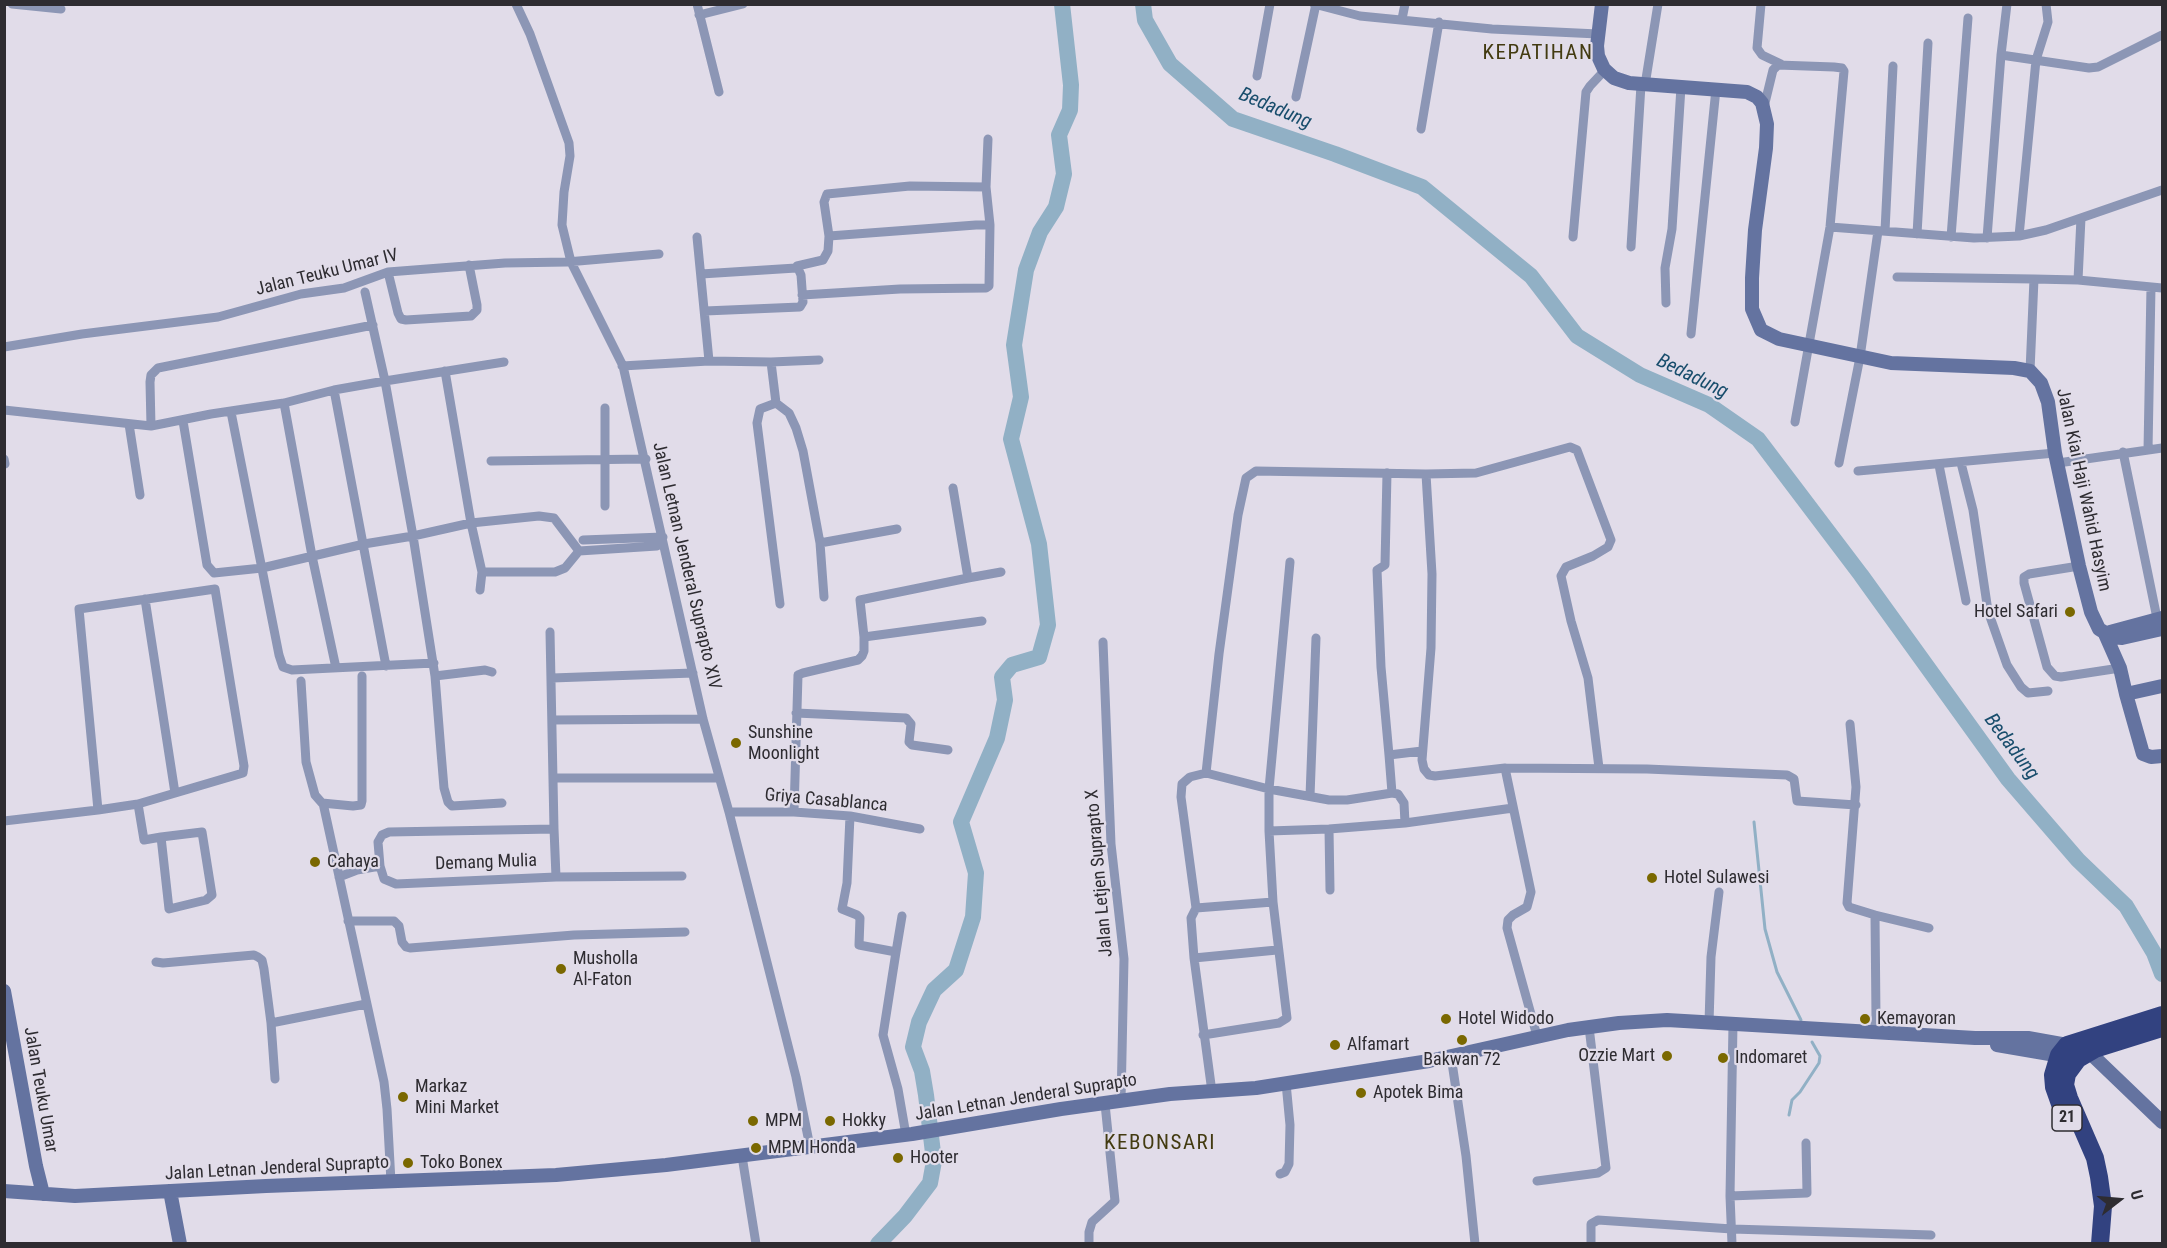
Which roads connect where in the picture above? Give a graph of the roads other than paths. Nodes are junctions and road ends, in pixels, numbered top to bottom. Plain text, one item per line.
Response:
1 (12, 4) edge
2 (516, 4) edge
3 (697, 4) edge
4 (742, 4) edge
5 (1270, 4) edge
6 (1362, 4) edge
7 (1405, 4) edge
8 (1602, 4) edge
9 (1658, 4) edge
10 (1761, 4) edge
11 (2007, 4) edge
12 (2046, 4) edge
13 (1315, 5) edge
14 (61, 9) dead end
15 (699, 15) junction
16 (1360, 15) junction
17 (1968, 18) dead end
18 (1402, 19) junction
19 (1439, 22) junction
20 (1598, 34) junction
21 (2163, 35) edge
22 (1929, 43) dead end
23 (2001, 55) junction
24 (2036, 60) junction
25 (1781, 64) junction
26 (1893, 66) dead end
27 (1605, 70) junction
28 (1257, 76) dead end
29 (1643, 85) junction
30 (1681, 87) junction
31 (1716, 89) junction
32 (719, 92) dead end
33 (1296, 98) dead end
34 (1764, 107) junction
35 (1421, 129) dead end
36 (988, 139) dead end
37 (986, 187) junction
38 (2163, 190) edge
39 (2081, 218) junction
40 (990, 225) junction
41 (1830, 227) junction
42 (1882, 231) junction
43 (1917, 234) junction
44 (829, 236) junction
45 (2019, 236) junction
46 (697, 237) dead end
47 (1573, 237) dead end
48 (1951, 237) junction
49 (1987, 238) junction
50 (1631, 247) dead end
51 (659, 254) dead end
52 (571, 262) junction
53 (469, 265) junction
54 (797, 266) junction
55 (388, 272) junction
56 (701, 274) junction
57 (1897, 277) dead end
58 (2034, 279) junction
59 (2078, 280) junction
60 (2151, 286) junction
61 (2163, 288) edge
62 (365, 292) dead end
63 (802, 294) junction
64 (1666, 303) dead end
65 (705, 311) junction
66 (373, 326) junction
67 (1691, 333) dead end
68 (1809, 345) junction
69 (4, 347) edge
70 (1860, 357) junction
71 (819, 360) dead end
72 (708, 361) junction
73 (504, 362) dead end
74 (771, 362) junction
75 (623, 366) junction
76 (445, 371) junction
77 (2030, 371) junction
78 (385, 381) junction
79 (334, 390) junction
80 (284, 403) junction
81 (776, 403) junction
82 (605, 408) dead end
83 (4, 410) edge
84 (231, 412) junction
85 (183, 421) junction
86 (1795, 422) dead end
87 (129, 424) junction
88 (151, 426) junction
89 (2163, 448) edge
90 (2148, 450) junction
91 (2123, 452) junction
92 (2056, 458) junction
93 (4, 459) edge
94 (646, 459) junction
95 (605, 460) junction
96 (491, 461) dead end
97 (1839, 463) dead end
98 (1961, 463) junction
99 (5, 464) edge
100 (1939, 465) junction
101 (1858, 471) dead end
102 (1387, 473) junction
103 (1426, 474) junction
104 (953, 488) dead end
105 (140, 495) dead end
106 (605, 506) dead end
107 (471, 523) junction
108 (897, 529) dead end
109 (413, 536) junction
110 (663, 537) junction
111 (583, 540) dead end
112 (820, 543) junction
113 (364, 544) junction
114 (657, 546) dead end
115 (579, 551) junction
116 (312, 556) junction
117 (1290, 562) dead end
118 (2079, 566) junction
119 (262, 568) junction
120 (482, 572) junction
121 (1001, 572) dead end
122 (968, 578) junction
123 (480, 590) dead end
124 (824, 597) dead end
125 (145, 599) junction
126 (1966, 601) dead end
127 (780, 604) dead end
128 (982, 621) dead end
129 (2160, 624) edge
130 (550, 632) dead end
131 (2105, 634) junction
132 (864, 637) junction
133 (1316, 638) dead end
134 (1103, 642) dead end
135 (434, 663) junction
136 (386, 666) junction
137 (336, 668) junction
138 (2120, 668) junction
139 (492, 672) dead end
140 (693, 673) junction
141 (362, 676) dead end
142 (435, 676) junction
143 (552, 678) junction
144 (301, 681) dead end
145 (2163, 686) edge
146 (2048, 691) dead end
147 (2126, 694) junction
148 (796, 713) junction
149 (703, 718) junction
150 (552, 720) junction
151 (1850, 724) dead end
152 (948, 750) dead end
153 (1422, 751) junction
154 (1389, 755) junction
155 (2163, 756) edge
156 (1504, 768) junction
157 (1599, 768) junction
158 (1206, 773) junction
159 (554, 778) junction
160 (719, 778) junction
161 (1269, 789) junction
162 (175, 793) junction
163 (1392, 793) junction
164 (1310, 796) junction
165 (323, 803) junction
166 (502, 803) dead end
167 (138, 804) junction
168 (1856, 805) junction
169 (1512, 808) junction
170 (98, 810) junction
171 (729, 812) junction
172 (794, 812) junction
173 (850, 816) junction
174 (4, 821) edge
175 (1405, 823) junction
176 (554, 829) junction
177 (920, 829) dead end
178 (1329, 829) junction
179 (1269, 831) junction
180 (161, 837) junction
181 (380, 866) junction
182 (682, 876) dead end
183 (339, 877) junction
184 (556, 877) junction
185 (1330, 890) dead end
186 (1719, 892) dead end
187 (1273, 902) junction
188 (1196, 908) junction
189 (1875, 915) junction
190 (902, 916) dead end
191 (348, 921) junction
192 (1929, 928) dead end
193 (685, 932) dead end
194 (1277, 950) junction
195 (896, 952) junction
196 (1194, 958) junction
197 (156, 962) dead end
198 (4, 991) edge
199 (366, 1004) junction
200 (271, 1023) junction
201 (1709, 1023) junction
202 (2156, 1023) edge
203 (1733, 1024) junction
204 (1588, 1027) junction
205 (1874, 1031) junction
206 (1203, 1035) junction
207 (1537, 1036) junction
208 (2079, 1055) junction
209 (1451, 1056) junction
210 (275, 1079) dead end
211 (1286, 1083) junction
212 (1212, 1092) junction
213 (1121, 1102) junction
214 (1105, 1104) junction
215 (2163, 1122) edge
216 (909, 1135) junction
217 (1806, 1143) dead end
218 (810, 1147) junction
219 (742, 1156) junction
220 (1280, 1174) dead end
221 (2099, 1177) junction
222 (1537, 1181) dead end
223 (390, 1182) junction
224 (4, 1191) edge
225 (170, 1191) junction
226 (43, 1194) junction
227 (1730, 1196) junction
228 (1732, 1229) junction
229 (1931, 1235) dead end
230 (1880, 1238) edge
231 (180, 1244) edge
232 (756, 1244) edge
233 (1089, 1244) edge
234 (1475, 1244) edge
235 (1591, 1244) edge
236 (1732, 1244) edge
237 (2100, 1244) edge

1 - 14 street
2 - 52 street, Jalan Letnan Jenderal Suprapto XIV
3 - 15 street
4 - 15 street
5 - 28 street
6 - 16 street
7 - 18 street
8 - 20 main road
9 - 29 street
10 - 25 street
11 - 23 street
12 - 24 street
13 - 16 street
13 - 33 street
15 - 32 street
16 - 18 street
17 - 48 street
18 - 19 street
19 - 20 street
19 - 35 street
20 - 27 main road
21 - 24 street
22 - 43 street
23 - 24 street
23 - 49 street
24 - 45 street
25 - 34 street
25 - 41 street
26 - 42 street
27 - 29 main road
27 - 47 street
29 - 30 main road
29 - 50 street
30 - 31 main road
30 - 64 street
31 - 34 main road
31 - 67 street
34 - 68 main road
36 - 37 street
37 - 40 street
37 - 44 street
38 - 39 street
39 - 45 street
39 - 59 street
40 - 44 street
40 - 63 street
41 - 42 street
41 - 68 street
42 - 43 street
42 - 70 street
43 - 48 street
44 - 54 street
45 - 49 street
46 - 56 street
48 - 49 street
51 - 52 street, Jalan Teuku Umar IV
52 - 53 street, Jalan Teuku Umar IV
52 - 75 street, Jalan Letnan Jenderal Suprapto XIV
53 - 55 street, Jalan Teuku Umar IV
53 - 55 street
54 - 56 street
54 - 63 street
55 - 69 street, Jalan Teuku Umar IV
56 - 65 street
57 - 58 street
58 - 59 street
58 - 77 street
59 - 60 street
60 - 61 street
60 - 90 street
62 - 66 street
63 - 65 street
65 - 72 street
66 - 78 street
66 - 88 street
68 - 70 main road
68 - 86 street
70 - 77 main road
70 - 97 street
71 - 74 street
72 - 74 street
72 - 75 street
73 - 76 street
74 - 81 street
75 - 94 street, Jalan Letnan Jenderal Suprapto XIV
76 - 78 street
76 - 107 street
77 - 92 main road, Jalan Kiai Haji Wahid Hasyim
78 - 79 street
78 - 109 street
79 - 80 street
79 - 113 street
80 - 84 street
80 - 116 street
81 - 112 street
81 - 127 street
82 - 95 street
83 - 87 street
84 - 85 street
84 - 119 street
85 - 88 street
85 - 119 street
87 - 88 street
87 - 105 street
89 - 90 street
90 - 91 street
91 - 92 street
91 - 129 street
92 - 98 street
92 - 118 main road, Jalan Kiai Haji Wahid Hasyim
93 - 99 street
94 - 95 street
94 - 110 street, Jalan Letnan Jenderal Suprapto XIV
95 - 96 street
95 - 106 street
98 - 100 street
98 - 146 street
100 - 101 street
100 - 126 street
102 - 103 street
102 - 154 street
102 - 158 street
103 - 153 street
103 - 157 street
104 - 122 street
107 - 109 street
107 - 115 street
107 - 120 street
108 - 112 street
109 - 113 street
109 - 135 street
110 - 111 street
110 - 140 street, Jalan Letnan Jenderal Suprapto XIV
112 - 124 street
113 - 116 street
113 - 136 street
114 - 115 street
115 - 120 street
116 - 119 street
116 - 137 street
117 - 161 street
118 - 131 main road, Jalan Kiai Haji Wahid Hasyim
118 - 138 street
119 - 137 street
120 - 123 street
121 - 122 street
122 - 132 street
125 - 162 street
125 - 162 street
125 - 170 street
128 - 132 street
129 - 131 main road
130 - 143 street, Demang Mulia
131 - 138 main road, Jalan Kiai Haji Wahid Hasyim
132 - 148 street
133 - 164 street
134 - 213 street, Jalan Letjen Suprapto X
135 - 136 street
135 - 142 street
136 - 137 street
138 - 147 main road, Jalan Kiai Haji Wahid Hasyim
139 - 142 street
140 - 143 street
140 - 149 street, Jalan Letnan Jenderal Suprapto XIV
141 - 165 street
142 - 166 street
143 - 150 street, Demang Mulia
144 - 165 street
145 - 147 main road
147 - 155 main road, Jalan Kiai Haji Wahid Hasyim
148 - 152 street
148 - 172 street
149 - 150 street
149 - 160 street, Jalan Letnan Jenderal Suprapto XIV
150 - 159 street, Demang Mulia
151 - 168 street
153 - 154 street
153 - 156 street
154 - 163 street
156 - 157 street
156 - 169 street
157 - 168 street
158 - 161 street
158 - 188 street
159 - 160 street
159 - 176 street, Demang Mulia
160 - 171 street, Jalan Letnan Jenderal Suprapto XIV
161 - 164 street
161 - 179 street
162 - 167 street
163 - 164 street
163 - 175 street
165 - 183 street
167 - 170 street
167 - 180 street
168 - 189 street
169 - 175 street
169 - 207 street
170 - 174 street
171 - 172 street, Griya Casablanca
171 - 218 street, Jalan Letnan Jenderal Suprapto XIV
172 - 173 street, Griya Casablanca
173 - 177 street, Griya Casablanca
173 - 195 street
175 - 178 street
176 - 181 street, Demang Mulia
176 - 184 street, Demang Mulia
178 - 179 street
178 - 185 street
179 - 187 street
180 - 180 street
181 - 183 street
181 - 184 street, Demang Mulia
182 - 184 street
183 - 191 street
186 - 201 street
187 - 188 street
187 - 194 street
188 - 196 street
189 - 192 street
189 - 205 street
190 - 195 street
191 - 193 street
191 - 199 street
194 - 196 street
194 - 206 street
195 - 216 street
196 - 206 street
197 - 200 street
198 - 226 main road, Jalan Teuku Umar
199 - 200 street
199 - 223 street
200 - 210 street
201 - 203 main road, Jalan Letnan Jenderal Suprapto
201 - 204 main road, Jalan Letnan Jenderal Suprapto
202 - 208 highway
203 - 205 main road, Jalan Letnan Jenderal Suprapto
203 - 227 street
204 - 207 main road, Jalan Letnan Jenderal Suprapto
204 - 222 street
205 - 208 main road, Jalan Letnan Jenderal Suprapto
206 - 212 street
207 - 209 main road, Jalan Letnan Jenderal Suprapto
208 - 215 main road
208 - 221 highway, 21
208 - 221 highway, 21
209 - 211 main road, Jalan Letnan Jenderal Suprapto
209 - 234 street
211 - 212 main road, Jalan Letnan Jenderal Suprapto
211 - 220 street
212 - 213 main road, Jalan Letnan Jenderal Suprapto
213 - 214 main road, Jalan Letnan Jenderal Suprapto
214 - 216 main road, Jalan Letnan Jenderal Suprapto
214 - 233 street
216 - 218 main road, Jalan Letnan Jenderal Suprapto
217 - 227 street
218 - 219 main road, Jalan Letnan Jenderal Suprapto
219 - 223 main road, Jalan Letnan Jenderal Suprapto
219 - 232 street
221 - 237 highway, 21
223 - 225 main road, Jalan Letnan Jenderal Suprapto
224 - 226 main road, Jalan Letnan Jenderal Suprapto
225 - 226 main road, Jalan Letnan Jenderal Suprapto
225 - 231 main road
227 - 228 street
228 - 230 street
228 - 235 street
228 - 236 street
229 - 230 street

